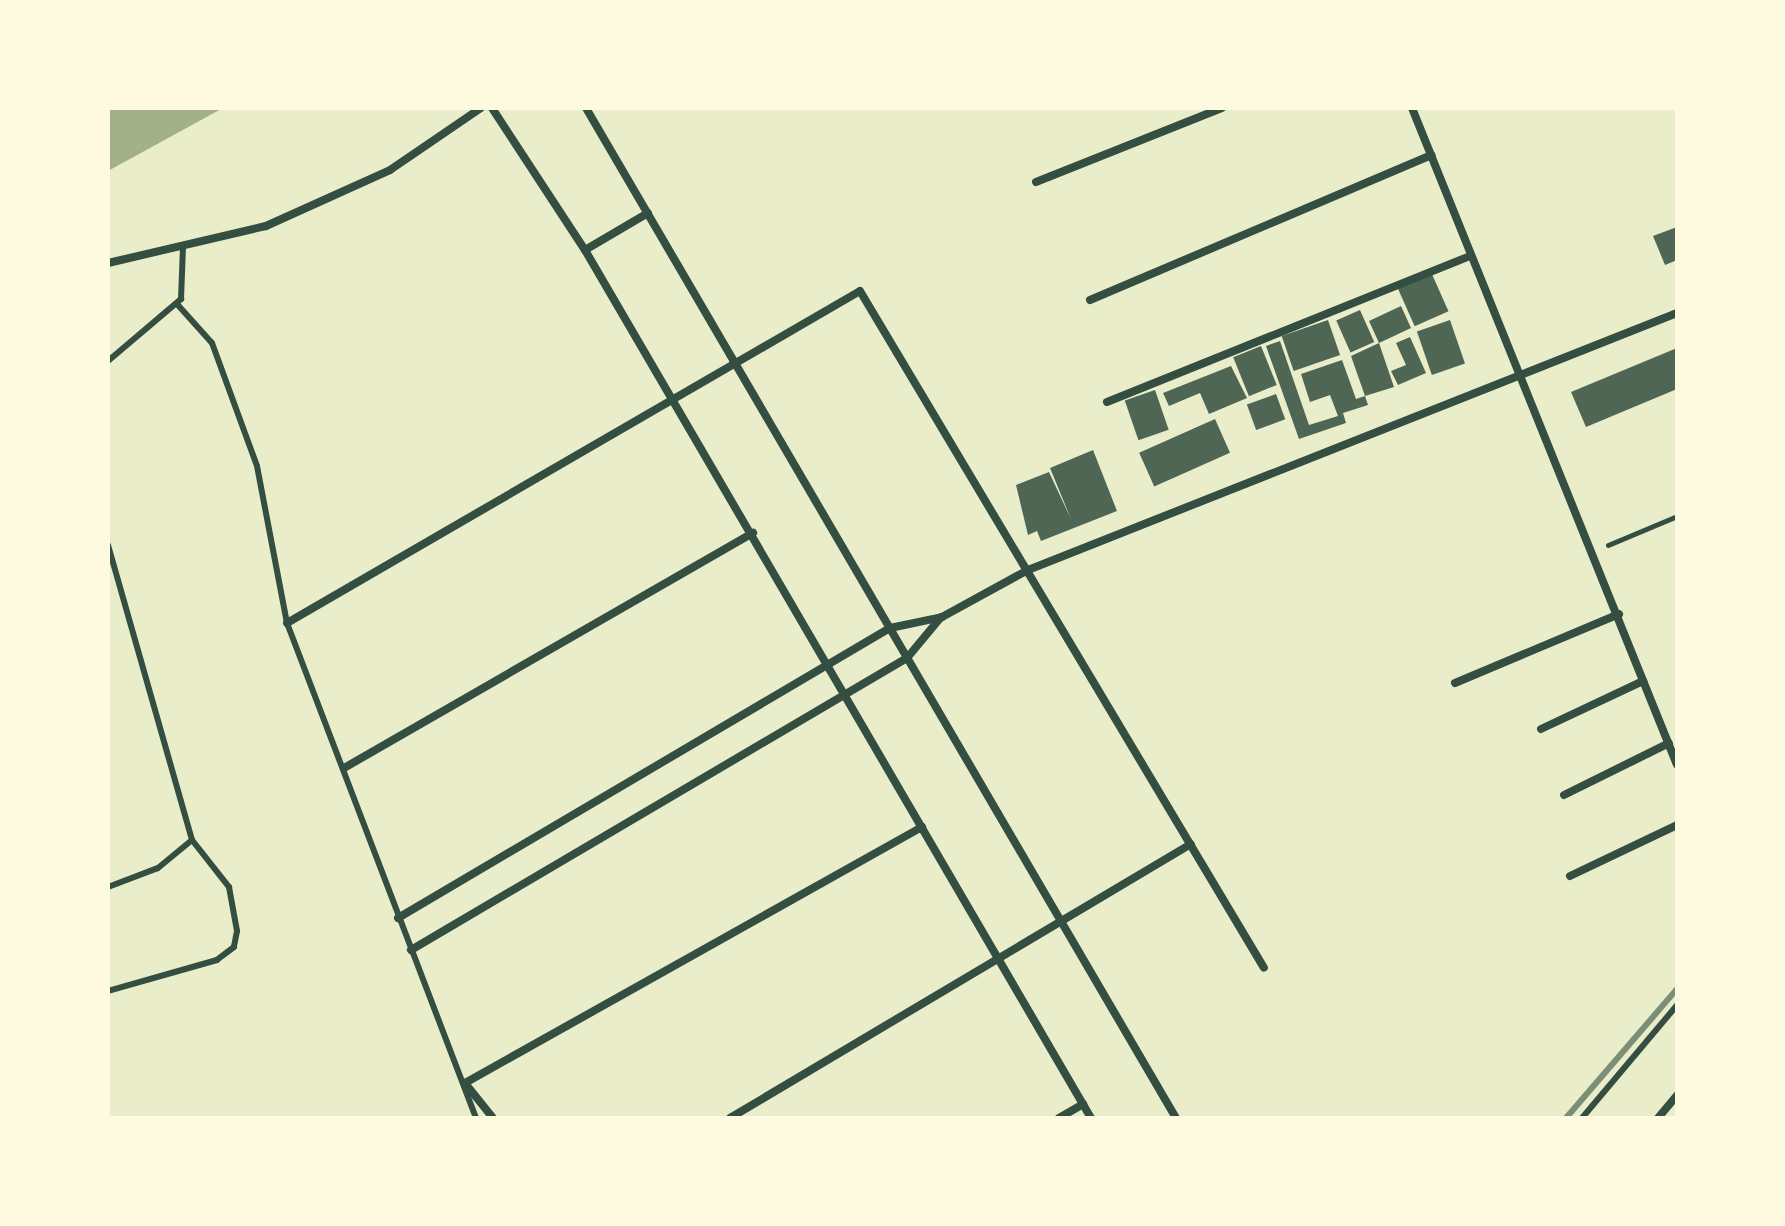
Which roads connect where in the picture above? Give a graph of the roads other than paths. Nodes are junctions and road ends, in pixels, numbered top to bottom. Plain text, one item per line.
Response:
1 (481, 108) edge
2 (492, 108) edge
3 (586, 108) edge
4 (1222, 108) edge
5 (1412, 108) edge
6 (1431, 155) junction
7 (1036, 182) dead end
8 (648, 213) junction
9 (183, 246) junction
10 (585, 250) junction
11 (1470, 256) junction
12 (108, 263) edge
13 (1090, 300) dead end
14 (177, 304) junction
15 (1677, 313) edge
16 (108, 361) edge
17 (735, 366) junction
18 (1522, 376) junction
19 (1107, 402) dead end
20 (675, 403) junction
21 (753, 533) junction
22 (108, 545) edge
23 (1028, 570) junction
24 (1619, 614) junction
25 (942, 617) junction
26 (287, 623) junction
27 (890, 628) junction
28 (907, 658) junction
29 (828, 667) junction
30 (1643, 681) junction
31 (1455, 683) dead end
32 (845, 693) junction
33 (1541, 729) dead end
34 (1669, 743) junction
35 (1677, 765) edge
36 (344, 768) junction
37 (1564, 795) dead end
38 (1677, 825) edge
39 (922, 827) junction
40 (192, 840) junction
41 (1191, 844) junction
42 (1570, 876) dead end
43 (108, 887) edge
44 (398, 918) junction
45 (1062, 919) junction
46 (411, 950) junction
47 (998, 957) junction
48 (1264, 968) dead end
49 (108, 991) edge
50 (1677, 1005) edge
51 (465, 1083) junction
52 (1677, 1095) edge
53 (1083, 1104) junction
54 (476, 1118) edge
55 (493, 1118) edge
56 (730, 1118) edge
57 (1059, 1118) edge
58 (1091, 1118) edge
59 (1176, 1118) edge
60 (1582, 1118) edge
61 (1658, 1118) edge

1 - 9 street
2 - 10 street
3 - 8 street
4 - 7 street
5 - 6 street
6 - 11 street
6 - 13 street
8 - 10 street
8 - 17 street
9 - 12 street
9 - 14 lane
10 - 20 street
11 - 18 street
11 - 19 street
14 - 16 lane
14 - 26 lane
15 - 18 street
17 - 20 street
17 - 23 street
17 - 27 street
18 - 23 street
18 - 24 street
20 - 21 street
20 - 26 street
21 - 29 street
21 - 36 street
22 - 40 lane
23 - 25 street
23 - 41 street
24 - 30 street
24 - 31 street
25 - 27 street
25 - 28 street
26 - 36 lane
27 - 28 street
27 - 29 street
28 - 32 street
28 - 45 street
29 - 32 street
29 - 44 street
30 - 33 street
30 - 34 street
32 - 39 street
32 - 46 street
34 - 35 street
34 - 37 street
36 - 44 lane
38 - 42 street
39 - 47 street
39 - 51 street
40 - 43 lane
40 - 49 lane
41 - 45 street
41 - 48 street
44 - 46 lane
45 - 47 street
45 - 59 street
46 - 51 lane
47 - 53 street
47 - 56 street
50 - 60 lane
51 - 54 lane
51 - 55 street
52 - 61 street
53 - 57 street
53 - 58 street

